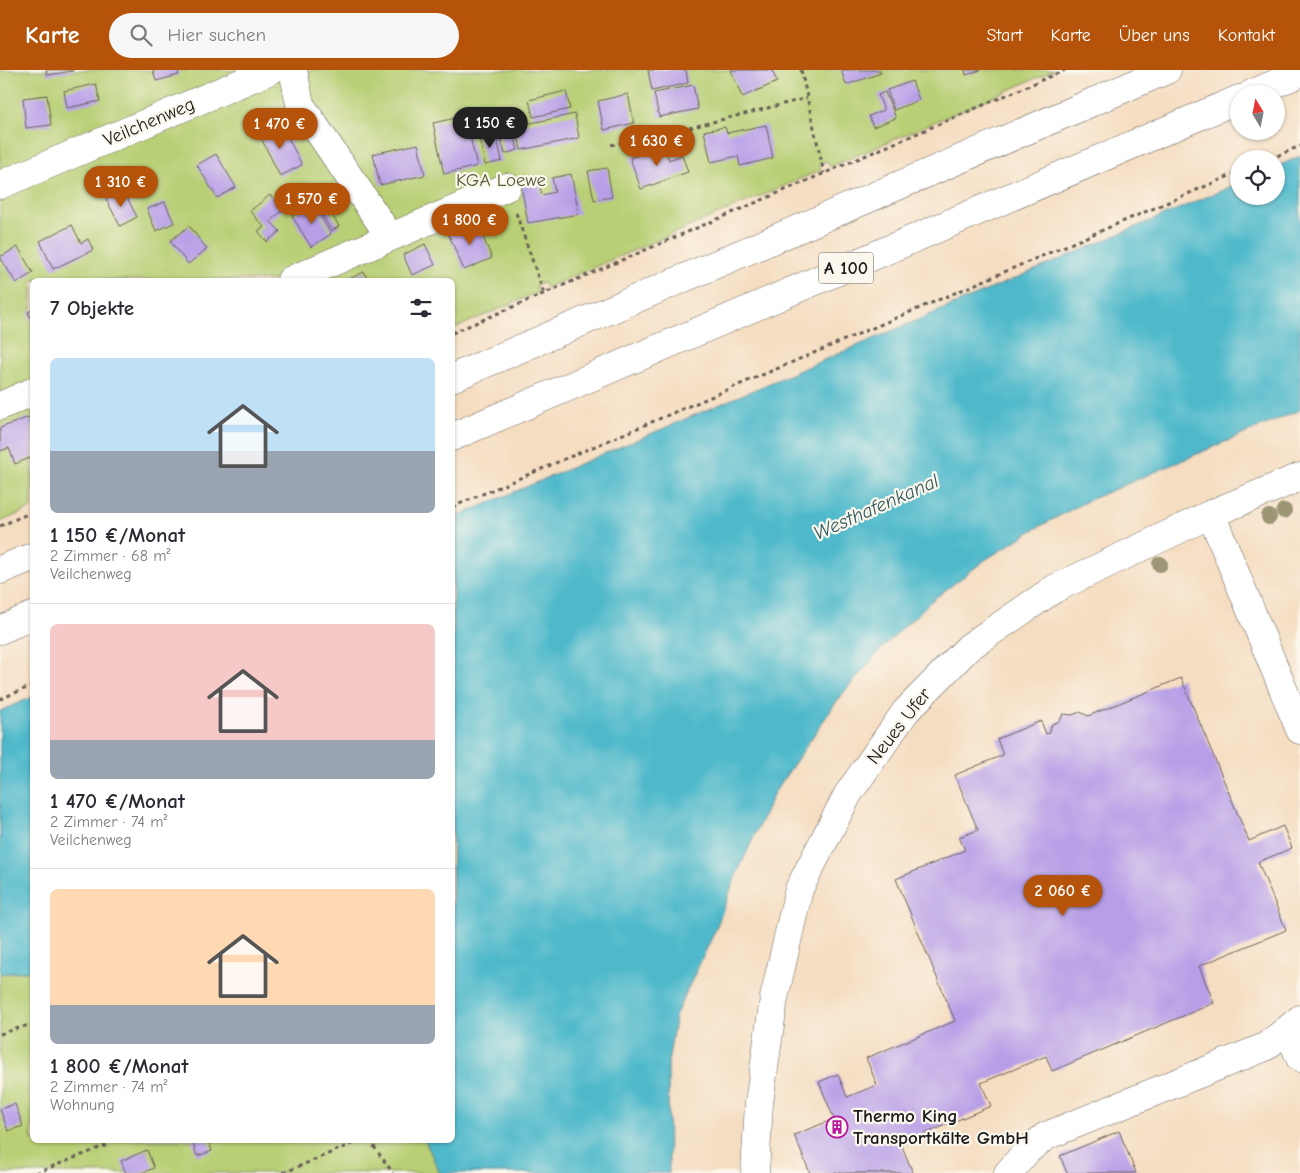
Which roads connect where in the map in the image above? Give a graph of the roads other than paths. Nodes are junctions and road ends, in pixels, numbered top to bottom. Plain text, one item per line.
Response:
1 (271, 70) edge
2 (293, 70) edge
3 (1167, 70) edge
4 (1300, 73) edge
5 (1272, 85) edge
6 (1230, 103) edge
7 (0, 185) edge
8 (507, 187) road end
9 (390, 237) junction
10 (296, 278) edge
11 (455, 377) edge
12 (30, 393) edge
13 (0, 406) edge
14 (455, 435) edge
15 (1300, 477) edge
16 (1211, 514) junction
17 (30, 557) edge
18 (0, 570) edge
19 (30, 617) edge
20 (0, 630) edge
21 (1300, 730) edge
22 (1294, 1024) edge
23 (1300, 1058) edge
24 (1016, 1169) edge
25 (755, 1173) edge

1 - 7 main road, Veilchenweg
2 - 9 main road
3 - 11 main road
4 - 5 main road
6 - 14 main road, A 100
8 - 9 main road
9 - 10 main road
12 - 13 main road
15 - 16 main road, Neues Ufer
16 - 21 main road
16 - 25 main road, Neues Ufer
17 - 18 main road
19 - 20 main road
22 - 23 main road
22 - 24 main road

